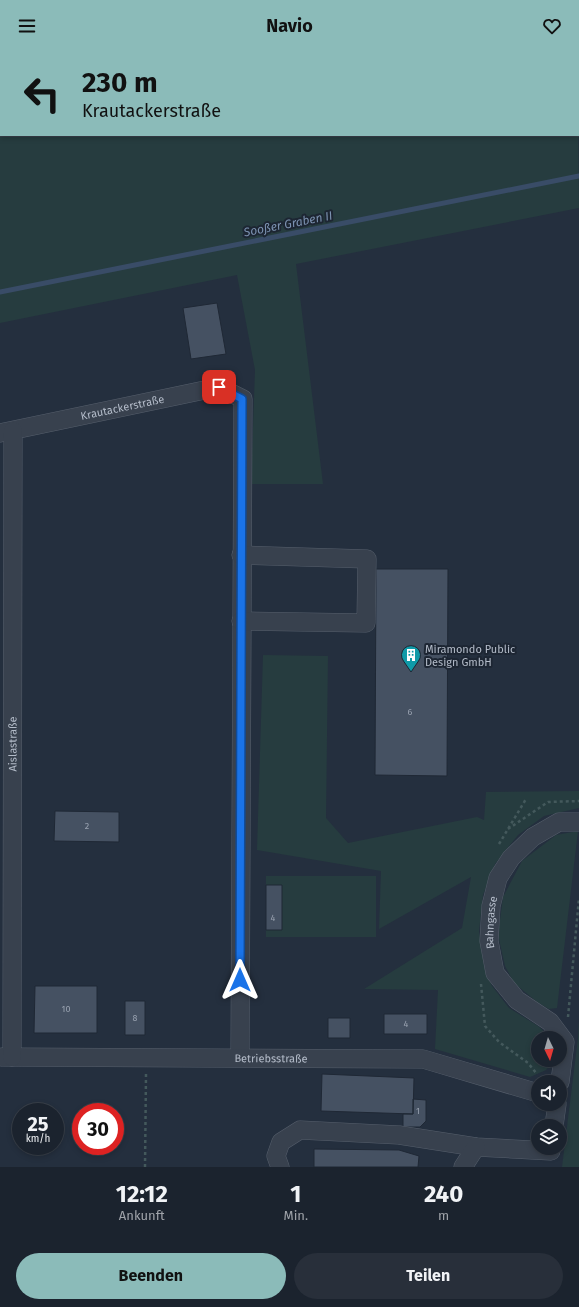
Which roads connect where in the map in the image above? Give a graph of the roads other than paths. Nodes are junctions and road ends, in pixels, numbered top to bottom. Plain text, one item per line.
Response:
1 (7, 432) edge
2 (241, 555) junction
3 (241, 621) junction
4 (579, 822) edge
5 (6, 1057) edge
6 (240, 1058) junction
7 (561, 1075) edge
8 (531, 1091) edge
9 (476, 1147) junction
10 (531, 1153) edge
11 (280, 1167) edge
12 (463, 1167) edge

1 - 2 street, Krautackerstraße
1 - 5 street, Aislastraße
2 - 3 street
2 - 3 street
3 - 6 street
4 - 7 street, Bahngasse
5 - 6 street, Betriebsstraße
6 - 8 street, Betriebsstraße
9 - 10 street
9 - 11 street
9 - 12 street

